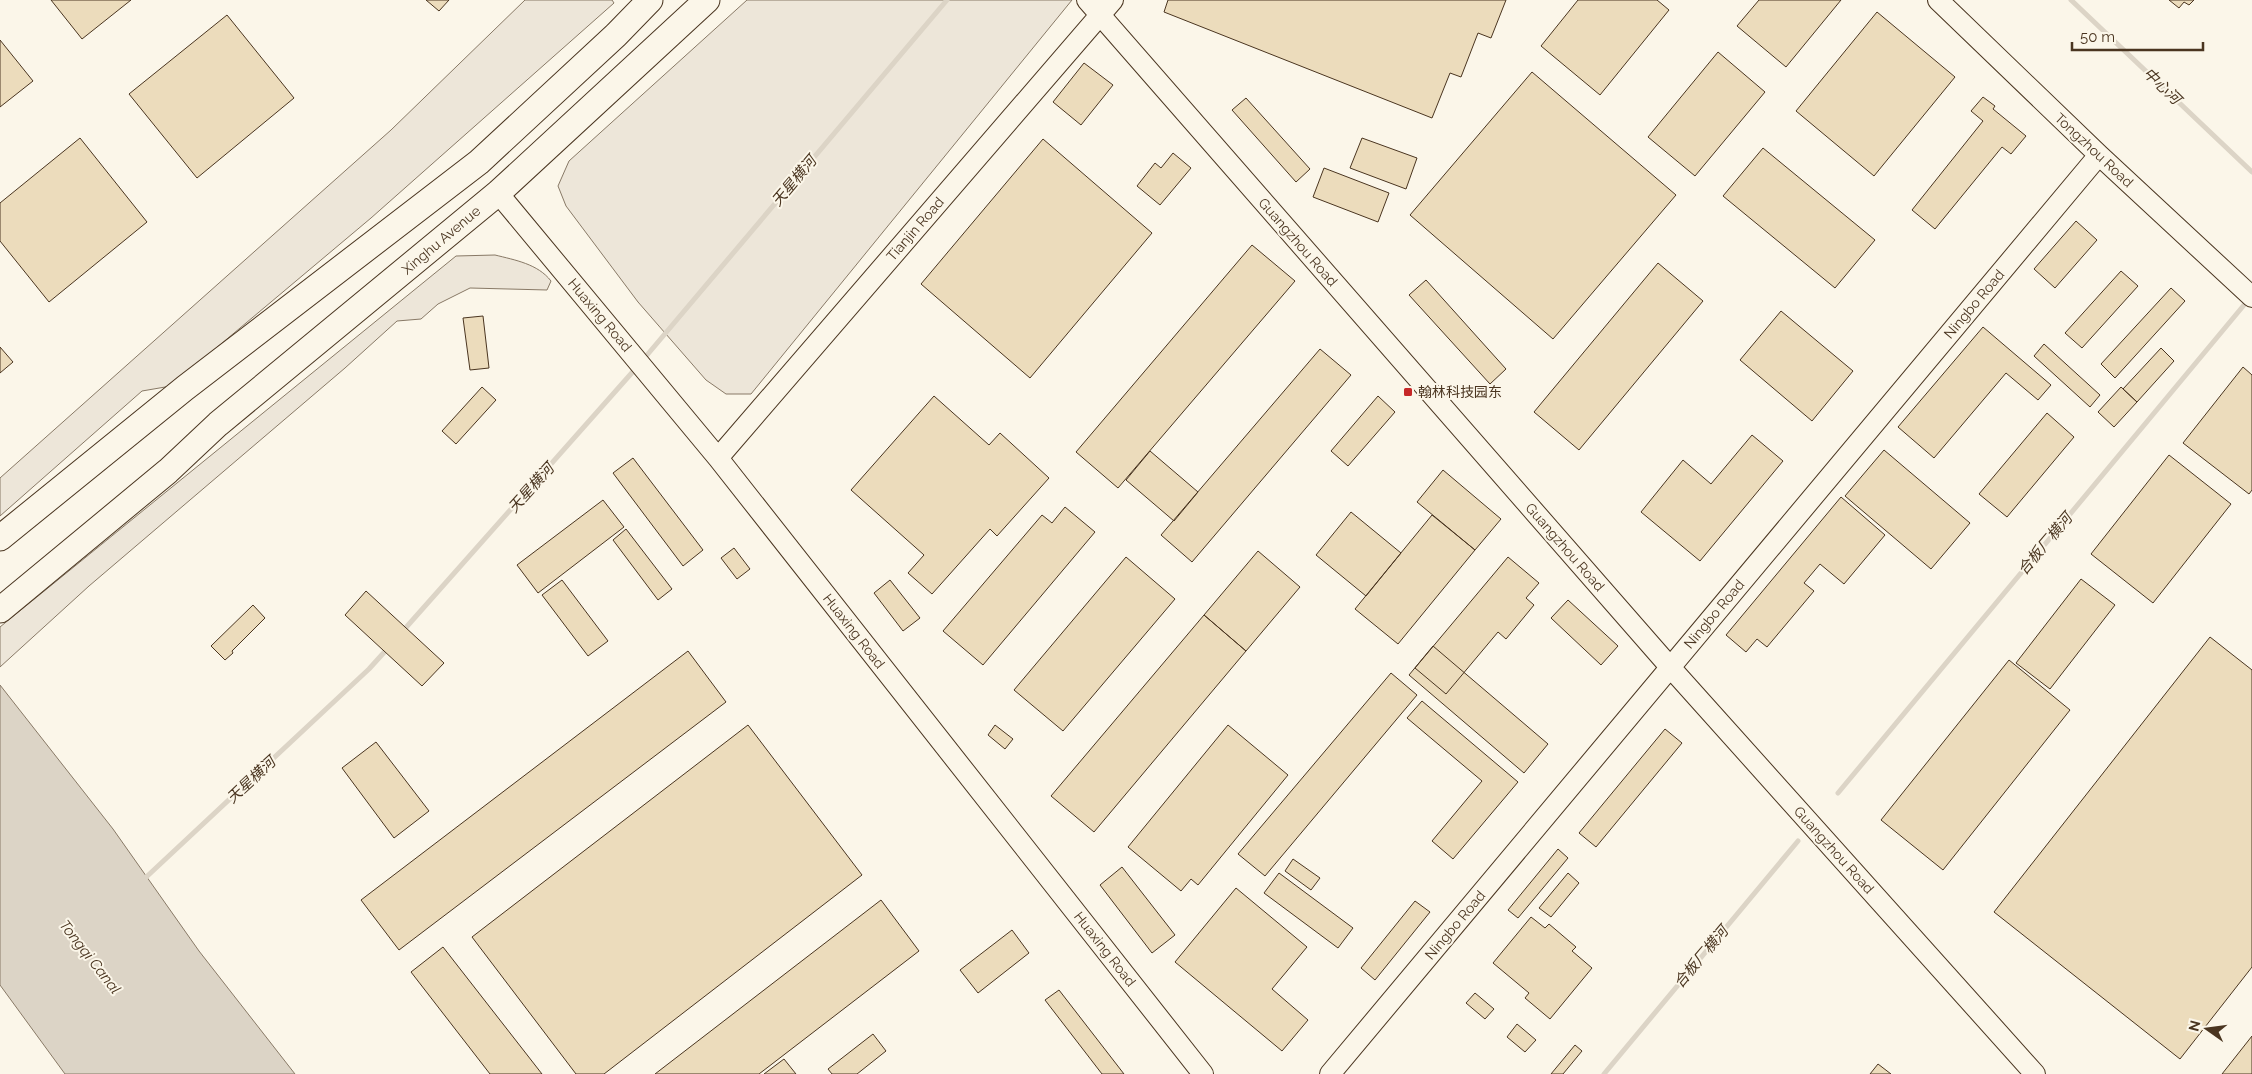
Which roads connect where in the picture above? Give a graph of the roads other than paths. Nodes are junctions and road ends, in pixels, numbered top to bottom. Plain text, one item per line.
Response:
1 (650, 0) edge
2 (706, 0) edge
3 (1938, 0) edge
4 (1100, 5) edge
5 (2099, 155) junction
6 (498, 193) junction
7 (2245, 291) edge
8 (718, 458) junction
9 (0, 538) edge
10 (0, 610) edge
11 (1670, 667) junction
12 (1203, 1074) edge
13 (1330, 1074) edge
14 (2035, 1074) edge

1 - 9 main road
2 - 6 main road, Xinghu Avenue
3 - 5 street, Tongzhou Road
4 - 8 street, Tianjin Road
4 - 11 street, Guangzhou Road
5 - 7 street, Tongzhou Road
5 - 11 street, Ningbo Road
6 - 8 street, Huaxing Road
6 - 10 main road, Xinghu Avenue
8 - 12 street, Huaxing Road
11 - 13 street, Ningbo Road
11 - 14 street, Guangzhou Road

